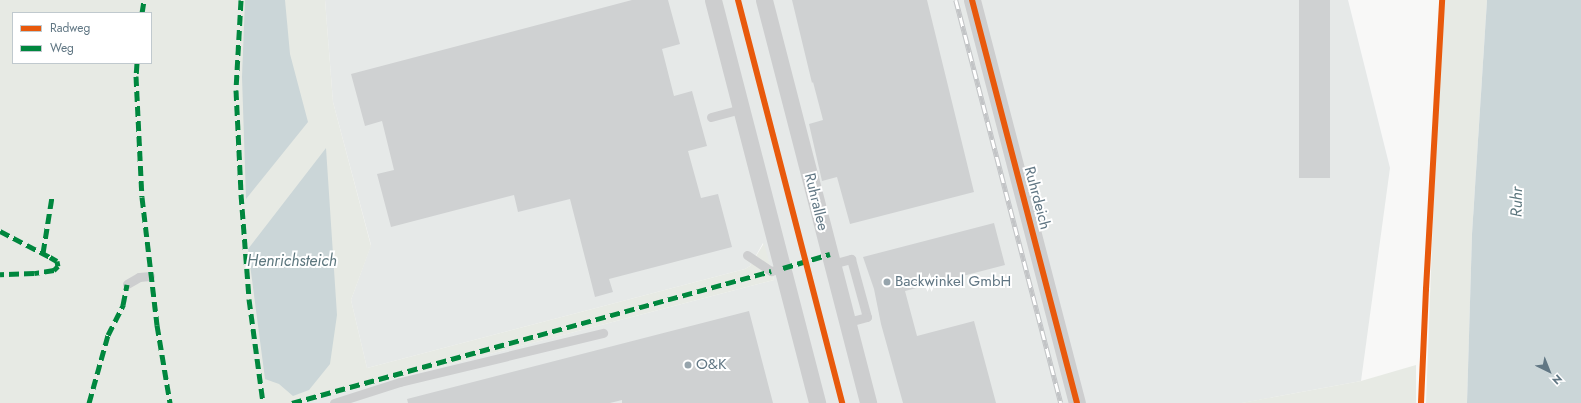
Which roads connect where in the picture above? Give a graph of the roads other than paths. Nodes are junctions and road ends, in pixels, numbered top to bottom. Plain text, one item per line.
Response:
1 (713, 0) edge
2 (764, 0) edge
3 (972, 0) edge
4 (741, 109) junction
5 (711, 118) dead end
6 (747, 255) dead end
7 (783, 268) junction
8 (150, 276) dead end
9 (127, 284) dead end
10 (603, 333) dead end
11 (334, 403) edge
12 (818, 403) edge
13 (868, 403) edge
14 (1077, 403) edge

1 - 4 street
2 - 13 street, Ruhrallee
3 - 14 street, Ruhrdeich
4 - 5 lane
4 - 7 street
6 - 7 lane
7 - 12 street
8 - 9 lane
10 - 11 lane

